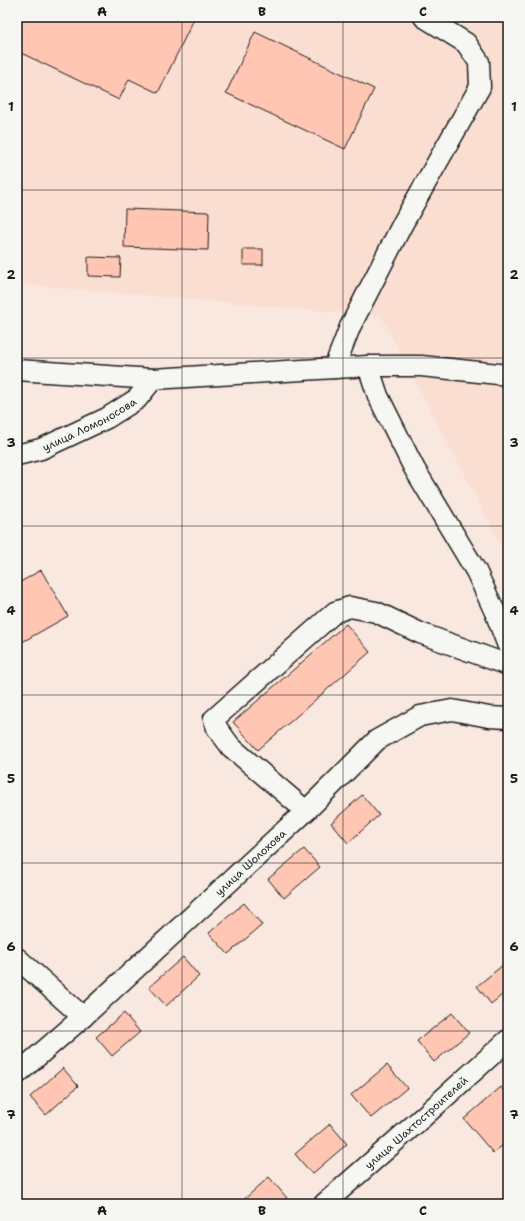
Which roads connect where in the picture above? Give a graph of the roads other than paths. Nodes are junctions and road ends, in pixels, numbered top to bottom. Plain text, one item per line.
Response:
1 (424, 17) edge
2 (368, 366) junction
3 (334, 368) junction
4 (17, 370) edge
5 (508, 375) edge
6 (153, 379) junction
7 (42, 449) junction
8 (17, 455) edge
9 (17, 470) edge
10 (508, 646) edge
11 (508, 665) edge
12 (508, 718) edge
13 (306, 811) junction
14 (17, 958) edge
15 (83, 1017) junction
16 (508, 1040) edge
17 (17, 1074) edge
18 (324, 1204) edge

1 - 3 street
2 - 3 street
2 - 5 street
2 - 10 street
3 - 6 street
4 - 6 street
6 - 7 street, улица Ломоносова
7 - 8 street, улица Ломоносова
7 - 9 street
11 - 13 street
12 - 13 street, улица Шолохова
13 - 15 street, улица Шолохова
14 - 15 street
15 - 17 street, улица Шолохова
16 - 18 street, улица Шахтостроителей

